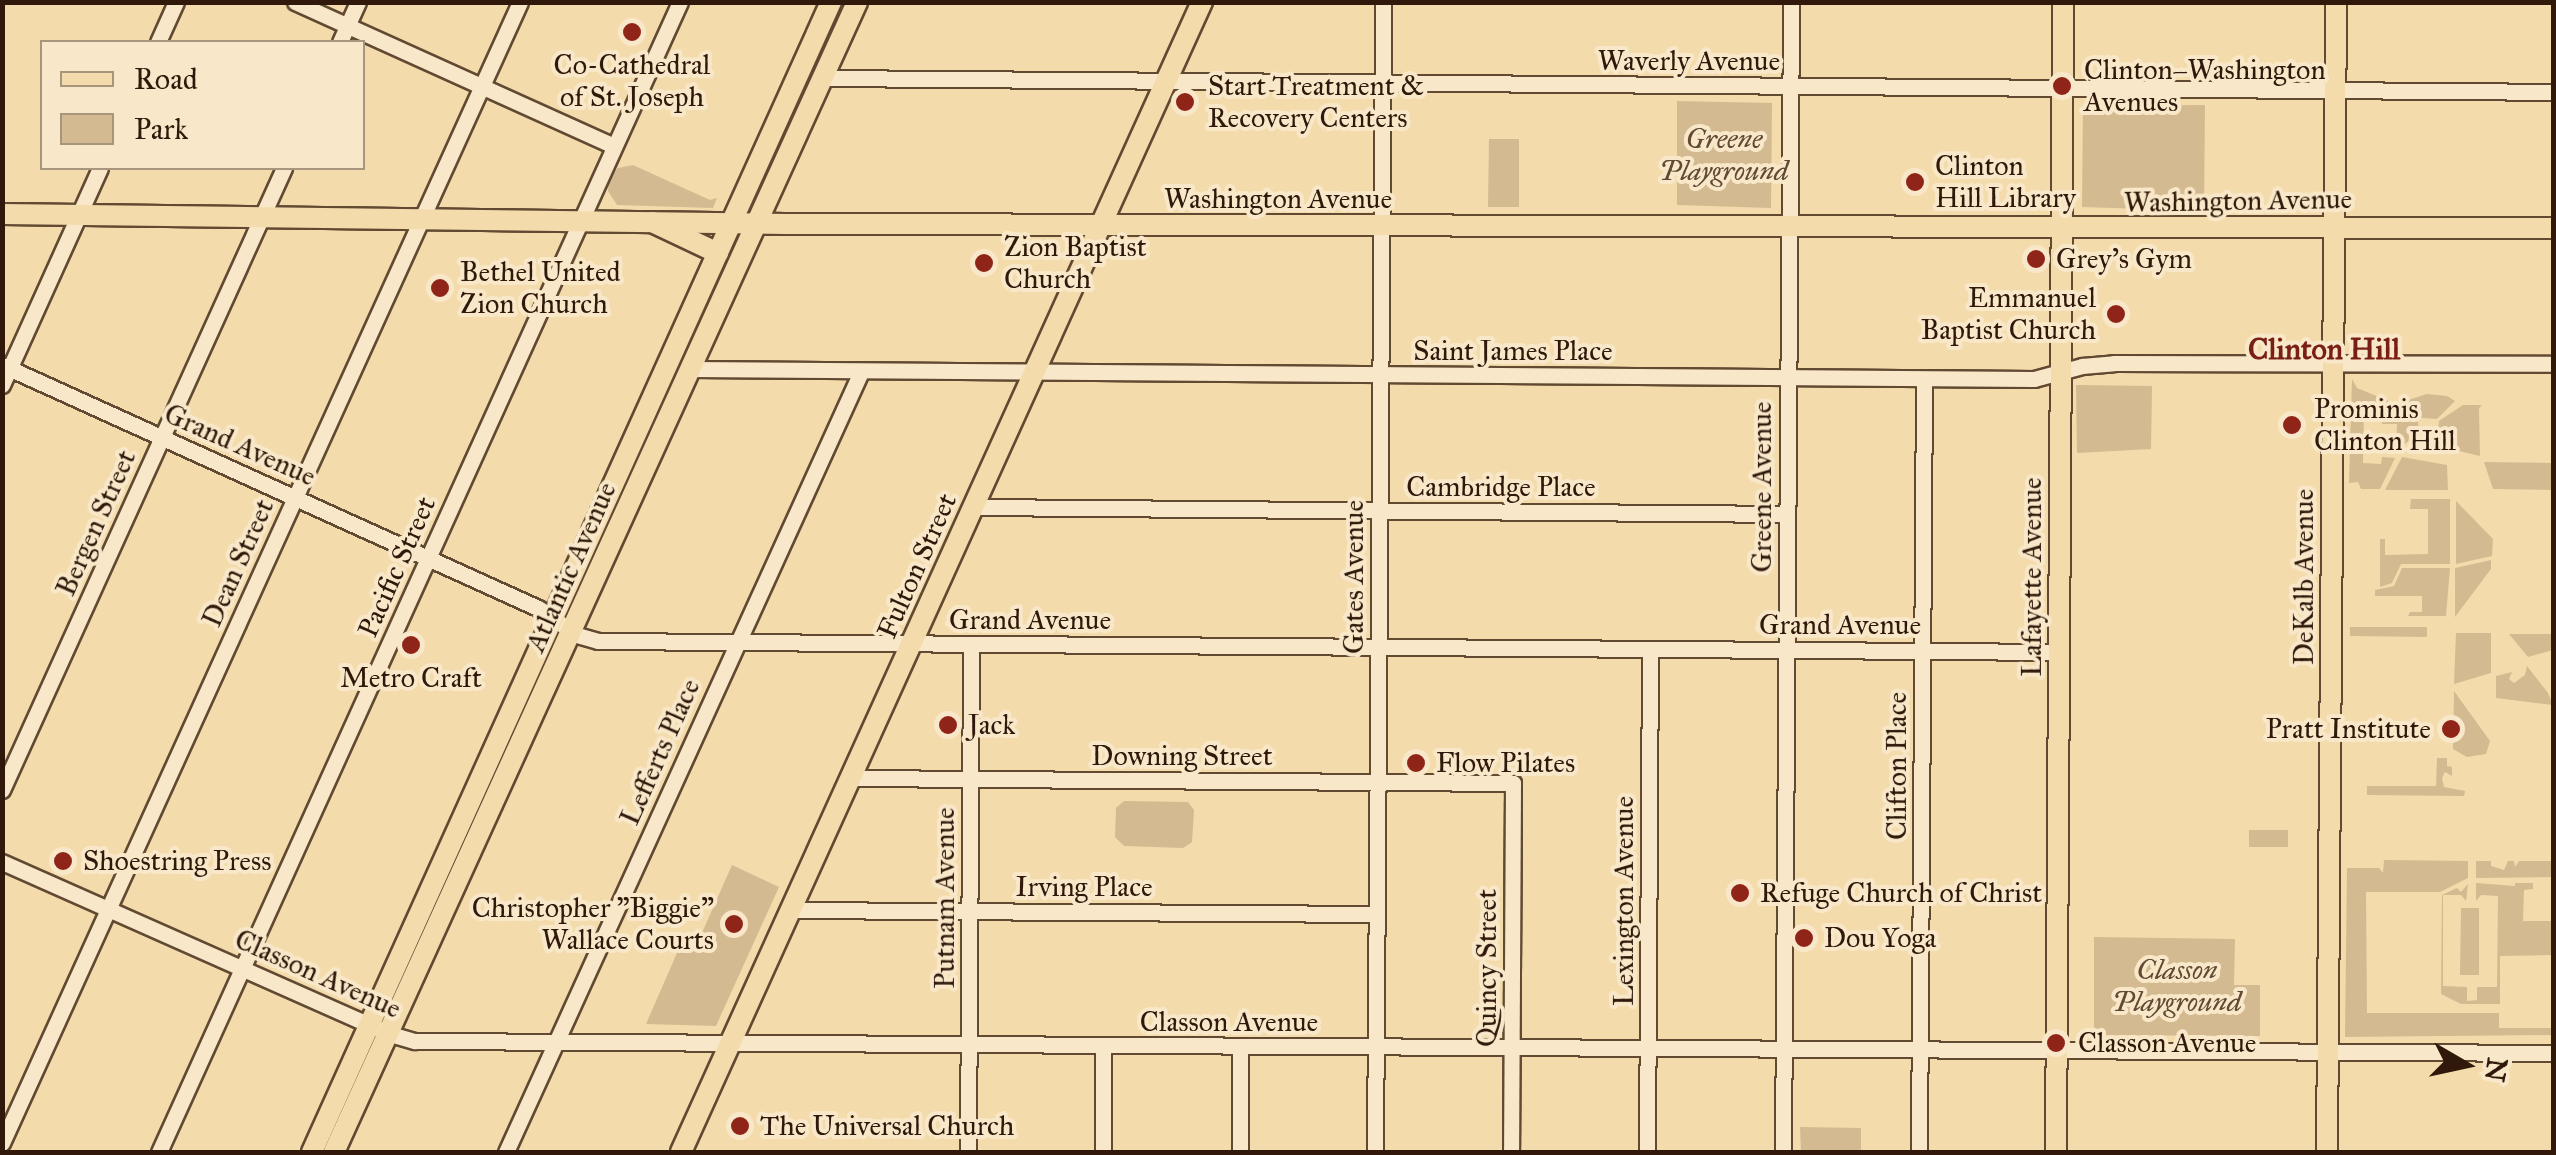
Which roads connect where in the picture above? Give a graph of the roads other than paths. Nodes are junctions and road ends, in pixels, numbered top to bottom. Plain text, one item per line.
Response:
1 (176, 2) edge
2 (296, 2) edge
3 (358, 2) edge
4 (520, 2) edge
5 (680, 2) edge
6 (832, 2) edge
7 (858, 2) edge
8 (1202, 2) edge
9 (1383, 2) edge
10 (1791, 2) edge
11 (2062, 2) edge
12 (2336, 2) edge
13 (348, 26) junction
14 (159, 40) edge
15 (341, 40) edge
16 (824, 78) junction
17 (1166, 82) junction
18 (1382, 84) junction
19 (482, 87) junction
20 (1790, 87) junction
21 (2061, 89) junction
22 (2335, 90) junction
23 (2554, 92) edge
24 (614, 146) junction
25 (99, 170) edge
26 (283, 170) edge
27 (2, 214) edge
28 (79, 215) junction
29 (262, 216) junction
30 (422, 218) junction
31 (581, 220) junction
32 (646, 220) junction
33 (732, 222) junction
34 (758, 223) junction
35 (1102, 226) junction
36 (1381, 227) junction
37 (2554, 228) edge
38 (1789, 229) junction
39 (2334, 229) junction
40 (2061, 230) junction
41 (718, 253) junction
42 (2333, 363) junction
43 (2554, 364) edge
44 (6, 367) edge
45 (691, 369) junction
46 (860, 372) junction
47 (1035, 373) junction
48 (2060, 373) junction
49 (1380, 375) junction
50 (1788, 378) junction
51 (1924, 380) junction
52 (2, 384) edge
53 (162, 437) junction
54 (296, 497) junction
55 (974, 508) junction
56 (1380, 511) junction
57 (1787, 514) junction
58 (428, 558) junction
59 (552, 618) junction
60 (572, 632) junction
61 (737, 642) junction
62 (912, 644) junction
63 (971, 644) junction
64 (1378, 648) junction
65 (1650, 649) junction
66 (1786, 650) junction
67 (1922, 650) junction
68 (2059, 652) junction
69 (851, 778) junction
70 (970, 780) junction
71 (1378, 782) junction
72 (1513, 783) joint
73 (2, 790) edge
74 (2, 862) edge
75 (109, 908) junction
76 (791, 910) junction
77 (970, 911) junction
78 (1377, 914) junction
79 (242, 968) junction
80 (369, 1024) junction
81 (390, 1034) junction
82 (556, 1042) junction
83 (731, 1043) junction
84 (969, 1045) junction
85 (1104, 1046) junction
86 (1240, 1046) junction
87 (1376, 1048) junction
88 (1511, 1048) junction
89 (1648, 1049) junction
90 (1784, 1050) junction
91 (2056, 1050) junction
92 (1920, 1051) junction
93 (2328, 1054) junction
94 (2554, 1054) edge
95 (2, 1144) edge
96 (158, 1152) edge
97 (312, 1152) edge
98 (334, 1152) edge
99 (506, 1152) edge
100 (681, 1152) edge
101 (968, 1152) edge
102 (1103, 1152) edge
103 (1240, 1152) edge
104 (1375, 1152) edge
105 (1511, 1152) edge
106 (1647, 1152) edge
107 (1783, 1152) edge
108 (1919, 1152) edge
109 (2056, 1152) edge
110 (2328, 1152) edge

1 - 14 street
2 - 13 street
3 - 13 street
4 - 19 street, Dean Street
5 - 24 street, Pacific Street
6 - 33 main road, Atlantic Avenue
7 - 16 main road, Atlantic Avenue
8 - 17 main road, Fulton Street
9 - 18 street, Gates Avenue
10 - 20 street, Greene Avenue
11 - 21 main road, Lafayette Avenue
12 - 22 main road, DeKalb Avenue
13 - 15 street
13 - 19 street
16 - 17 street, Waverly Avenue
16 - 34 main road, Atlantic Avenue
17 - 18 street, Waverly Avenue
17 - 35 main road, Fulton Street
18 - 20 street, Waverly Avenue
18 - 36 street, Gates Avenue
19 - 24 street
19 - 30 street, Dean Street
20 - 21 street, Waverly Avenue
20 - 38 street, Greene Avenue
21 - 22 street, Waverly Avenue
21 - 40 main road, Lafayette Avenue
22 - 23 street, Waverly Avenue
22 - 39 main road, DeKalb Avenue
24 - 31 street, Pacific Street
25 - 28 street
26 - 29 street, Bergen Street
27 - 28 main road, Washington Avenue
28 - 29 main road, Washington Avenue
28 - 44 street
29 - 30 main road, Washington Avenue
29 - 53 street, Bergen Street
30 - 31 main road, Washington Avenue
30 - 54 street, Dean Street
31 - 32 main road, Washington Avenue
31 - 58 street, Pacific Street
32 - 33 main road, Washington Avenue
32 - 41 main road
33 - 34 main road, Washington Avenue
33 - 41 main road, Atlantic Avenue
34 - 35 main road, Washington Avenue
34 - 45 main road, Atlantic Avenue
35 - 36 main road, Washington Avenue
35 - 47 main road, Fulton Street
36 - 38 main road, Washington Avenue
36 - 49 street, Gates Avenue
37 - 39 main road, Washington Avenue
38 - 40 main road, Washington Avenue
38 - 50 street, Greene Avenue
39 - 40 main road, Washington Avenue
39 - 42 main road, DeKalb Avenue
40 - 48 main road, Lafayette Avenue
41 - 59 main road, Atlantic Avenue
42 - 43 street, Saint James Place
42 - 48 street, Saint James Place
42 - 93 main road, DeKalb Avenue
44 - 52 street
44 - 53 street, Grand Avenue
45 - 46 street, Saint James Place
45 - 60 main road, Atlantic Avenue
46 - 47 street, Saint James Place
46 - 61 street, Lefferts Place
47 - 49 street, Saint James Place
47 - 55 main road, Fulton Street
48 - 51 street, Saint James Place
48 - 68 main road, Lafayette Avenue
49 - 50 street, Saint James Place
49 - 56 street, Gates Avenue
50 - 51 street, Saint James Place
50 - 57 street, Greene Avenue
51 - 67 street, Clifton Place
53 - 54 street, Grand Avenue
53 - 73 street, Bergen Street
54 - 58 street, Grand Avenue
54 - 75 street, Dean Street
55 - 56 street, Cambridge Place
55 - 62 main road, Fulton Street
56 - 57 street, Cambridge Place
56 - 64 street, Gates Avenue
57 - 66 street, Greene Avenue
58 - 59 street, Grand Avenue
58 - 79 street, Pacific Street
59 - 60 street, Grand Avenue
59 - 80 main road, Atlantic Avenue
60 - 61 street, Grand Avenue
60 - 81 main road, Atlantic Avenue
61 - 62 street, Grand Avenue
61 - 82 street, Lefferts Place
62 - 63 street, Grand Avenue
62 - 69 main road, Fulton Street
63 - 64 street, Grand Avenue
63 - 70 street, Putnam Avenue
64 - 65 street, Grand Avenue
64 - 71 street, Gates Avenue
65 - 66 street, Grand Avenue
65 - 89 street, Lexington Avenue
66 - 67 street, Grand Avenue
66 - 90 street, Greene Avenue
67 - 68 street, Grand Avenue
67 - 92 street, Clifton Place
68 - 91 main road, Lafayette Avenue
69 - 70 street, Downing Street
69 - 76 main road, Fulton Street
70 - 71 street, Downing Street
70 - 77 street, Putnam Avenue
71 - 72 street, Downing Street
71 - 78 street, Gates Avenue
72 - 88 street, Quincy Street
74 - 75 street, Classon Avenue
75 - 79 street, Classon Avenue
75 - 95 street, Dean Street
76 - 77 street, Irving Place
76 - 83 main road, Fulton Street
77 - 78 street, Irving Place
77 - 84 street, Putnam Avenue
78 - 87 street, Gates Avenue
79 - 80 street, Classon Avenue
79 - 96 street, Pacific Street
80 - 81 street, Classon Avenue
80 - 97 main road, Atlantic Avenue
81 - 82 street, Classon Avenue
81 - 98 main road, Atlantic Avenue
82 - 83 street, Classon Avenue
82 - 99 street, Lefferts Place
83 - 84 street, Classon Avenue
83 - 100 main road, Fulton Street
84 - 85 street, Classon Avenue
84 - 101 street, Putnam Avenue
85 - 86 street, Classon Avenue
85 - 102 street
86 - 87 street, Classon Avenue
86 - 103 street
87 - 88 street, Classon Avenue
87 - 104 street, Gates Avenue
88 - 89 street, Classon Avenue
88 - 105 street, Quincy Street
89 - 90 street, Classon Avenue
89 - 106 street, Lexington Avenue
90 - 92 street, Classon Avenue
90 - 107 street, Greene Avenue
91 - 92 street, Classon Avenue
91 - 93 street, Classon Avenue
91 - 109 main road, Lafayette Avenue
92 - 108 street, Clifton Place
93 - 94 street, Classon Avenue
93 - 110 main road, DeKalb Avenue

